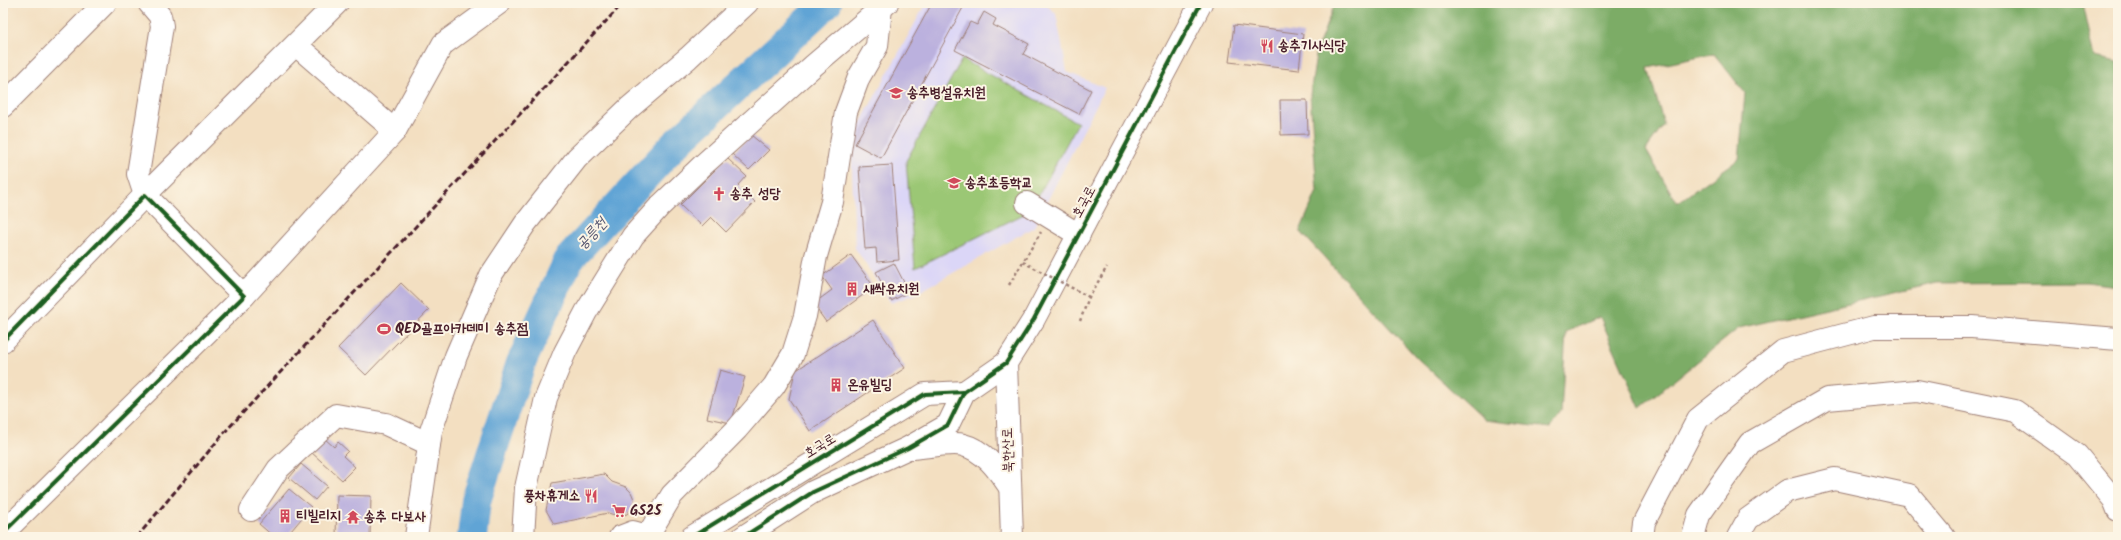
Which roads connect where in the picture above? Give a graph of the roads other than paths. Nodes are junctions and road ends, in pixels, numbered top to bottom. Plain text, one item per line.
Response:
1 (106, 3) edge
2 (149, 3) edge
3 (337, 3) edge
4 (499, 3) edge
5 (747, 3) edge
6 (1201, 3) edge
7 (884, 6) edge
8 (296, 45) junction
9 (3, 106) edge
10 (395, 131) junction
11 (145, 195) junction
12 (1027, 203) dead end
13 (1079, 235) junction
14 (244, 296) junction
15 (2118, 338) edge
16 (3, 341) edge
17 (1006, 363) junction
18 (964, 392) junction
19 (429, 444) junction
20 (908, 448) junction
21 (1009, 486) junction
22 (251, 510) dead end
23 (2118, 510) edge
24 (3, 533) edge
25 (649, 536) edge
26 (416, 537) edge
27 (523, 537) edge
28 (620, 537) edge
29 (692, 537) edge
30 (743, 537) edge
31 (1012, 537) edge
32 (1642, 537) edge
33 (1693, 537) edge
34 (1738, 537) edge
35 (1944, 537) edge

1 - 9 main road
2 - 11 main road
3 - 8 main road
4 - 10 main road
5 - 19 main road
6 - 13 main road, 호국로
7 - 25 main road
7 - 27 main road
8 - 10 main road
8 - 11 main road
10 - 14 main road
11 - 14 main road
11 - 16 main road
12 - 13 main road
13 - 17 main road, 호국로
14 - 24 main road
15 - 32 main road
17 - 18 main road, 호국로
17 - 21 main road, 북한산로
18 - 20 main road, 호국로
18 - 29 main road, 호국로
19 - 22 main road
19 - 26 main road
20 - 21 main road
20 - 30 main road, 호국로
21 - 31 main road, 북한산로
23 - 33 main road
25 - 28 main road
34 - 35 main road

